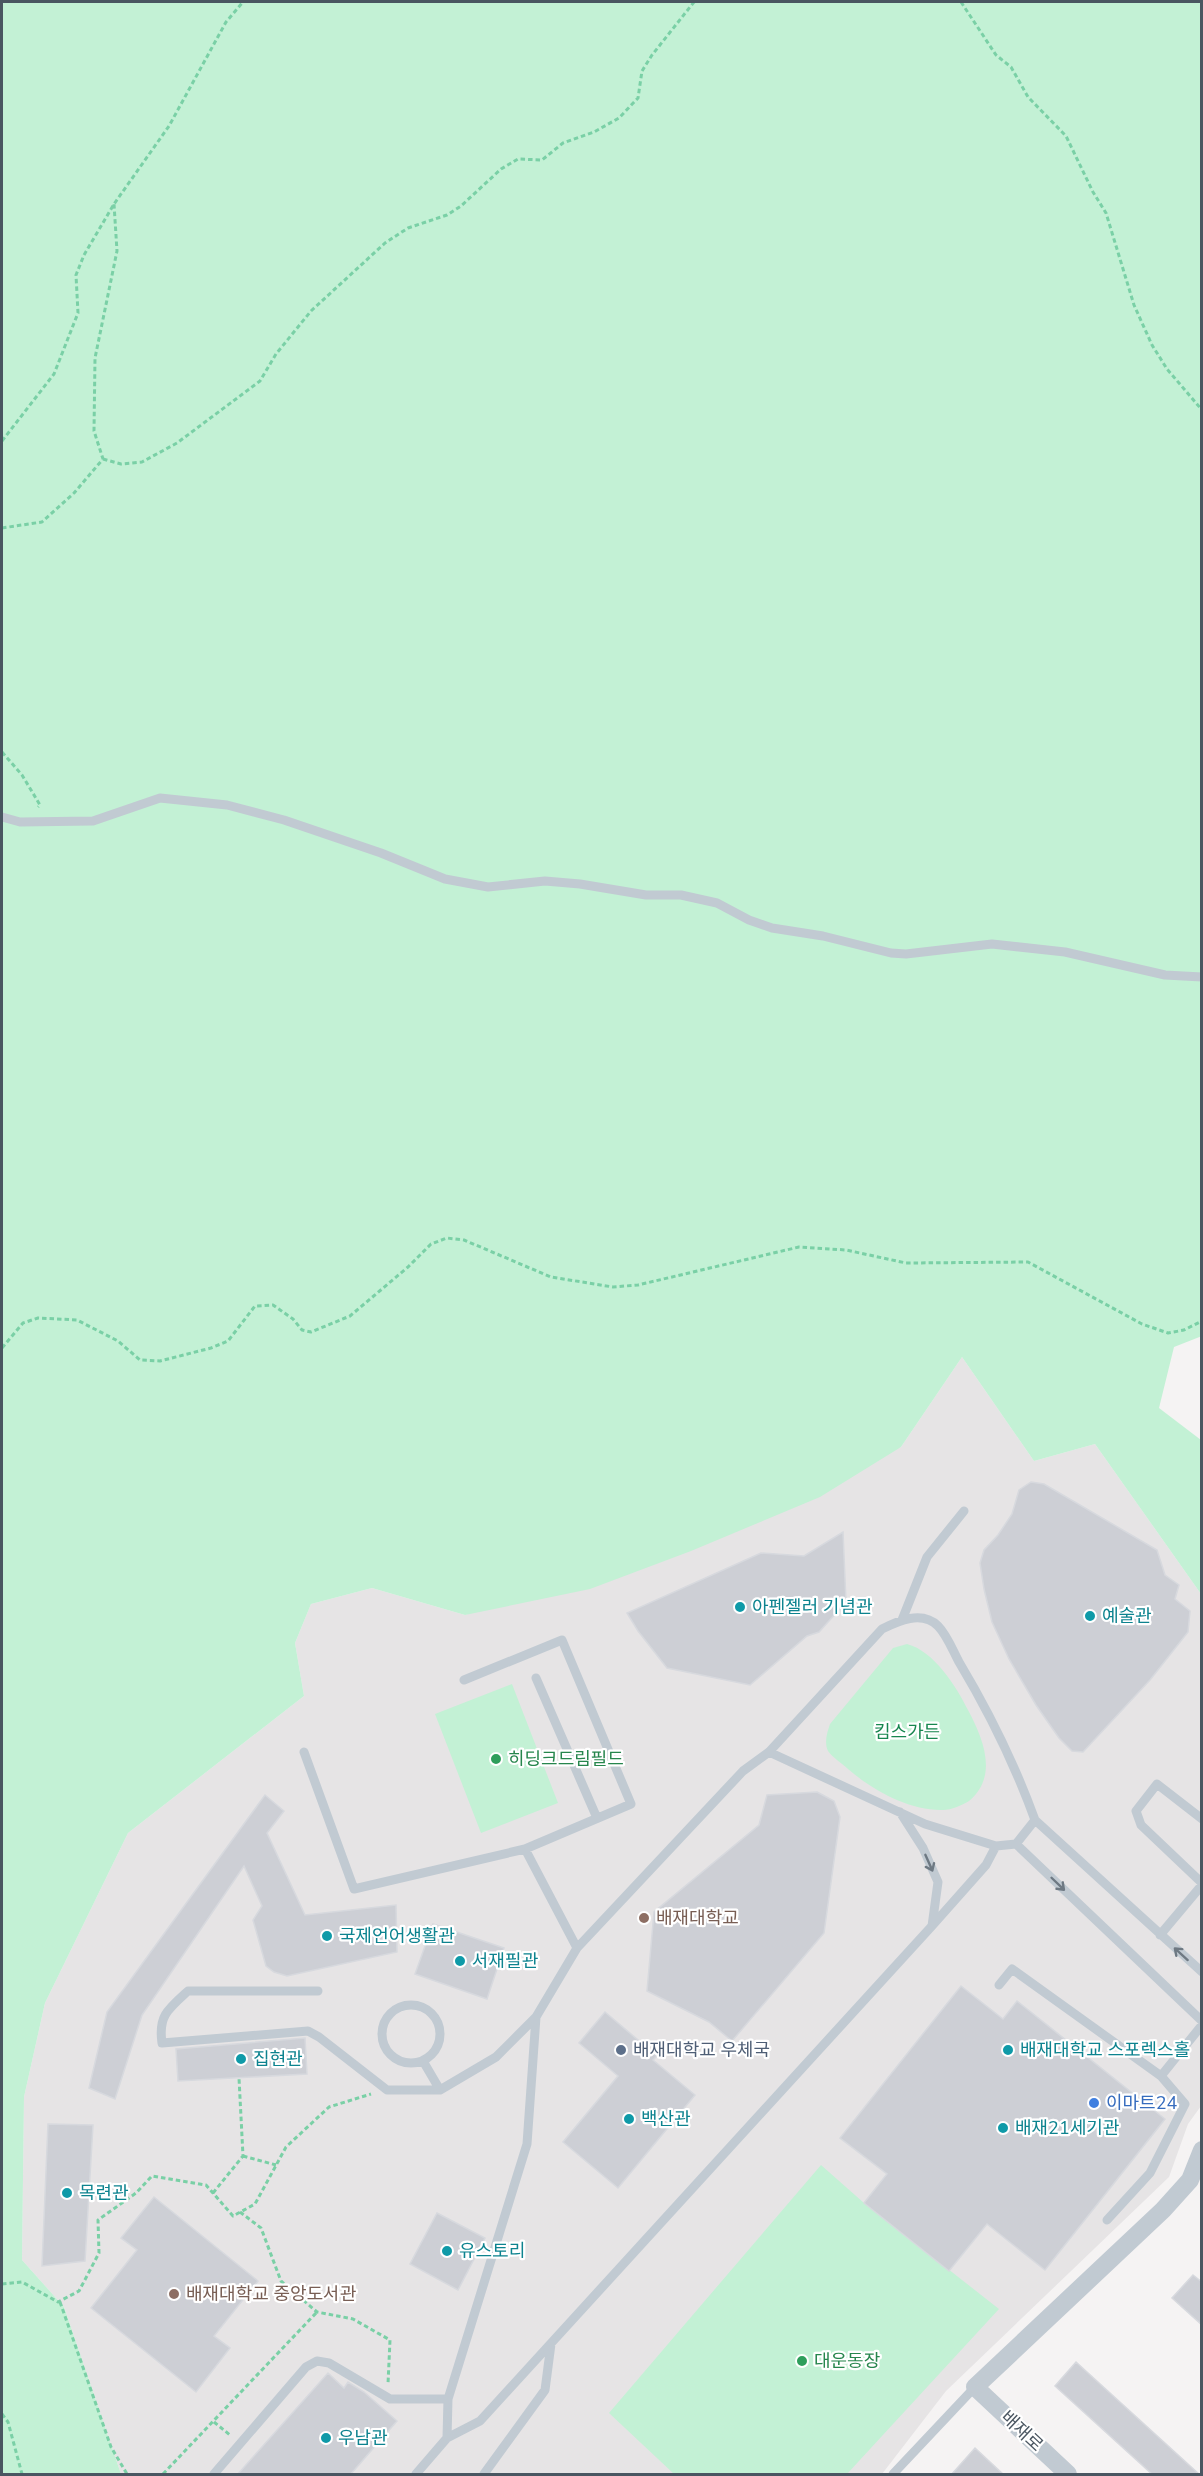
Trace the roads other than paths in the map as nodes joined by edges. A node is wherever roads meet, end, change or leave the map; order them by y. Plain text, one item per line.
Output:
1 (2, 817) edge
2 (1202, 977) edge
3 (964, 1511) dead end
4 (902, 1620) junction
5 (536, 1678) dead end
6 (464, 1680) dead end
7 (304, 1752) dead end
8 (769, 1752) junction
9 (900, 1812) junction
10 (597, 1818) junction
11 (1202, 1819) edge
12 (1035, 1820) junction
13 (1016, 1844) junction
14 (996, 1846) junction
15 (525, 1848) junction
16 (1202, 1884) edge
17 (931, 1927) junction
18 (1160, 1935) junction
19 (577, 1948) junction
20 (1202, 1972) edge
21 (999, 1985) dead end
22 (318, 1991) dead end
23 (536, 2017) junction
24 (1202, 2023) edge
25 (423, 2061) junction
26 (1161, 2076) junction
27 (440, 2090) junction
28 (1202, 2150) edge
29 (1107, 2220) dead end
30 (551, 2344) junction
31 (975, 2387) junction
32 (448, 2399) junction
33 (447, 2438) junction
34 (214, 2475) edge
35 (416, 2475) edge
36 (484, 2475) edge
37 (893, 2475) edge
38 (1068, 2475) edge

1 - 2 lane
3 - 4 lane
4 - 8 lane
4 - 12 lane
5 - 10 lane
6 - 10 lane
7 - 15 lane
8 - 9 lane
8 - 19 lane
9 - 14 lane
9 -> 17 lane
10 - 15 lane
11 - 16 lane
12 - 13 lane
12 - 18 lane
13 - 14 lane
13 -> 24 lane
14 - 17 lane
15 - 19 lane
16 - 18 lane
17 - 30 lane
20 -> 18 lane
19 - 23 lane
21 - 26 lane
22 - 27 lane
23 - 27 lane
23 - 32 lane
24 - 26 lane
25 - 25 lane
25 - 27 lane
26 - 29 lane
28 - 31 street
30 - 33 lane
30 - 36 lane
31 - 37 lane
31 - 38 street, 배재로
32 - 33 lane
32 - 34 lane
33 - 35 lane

